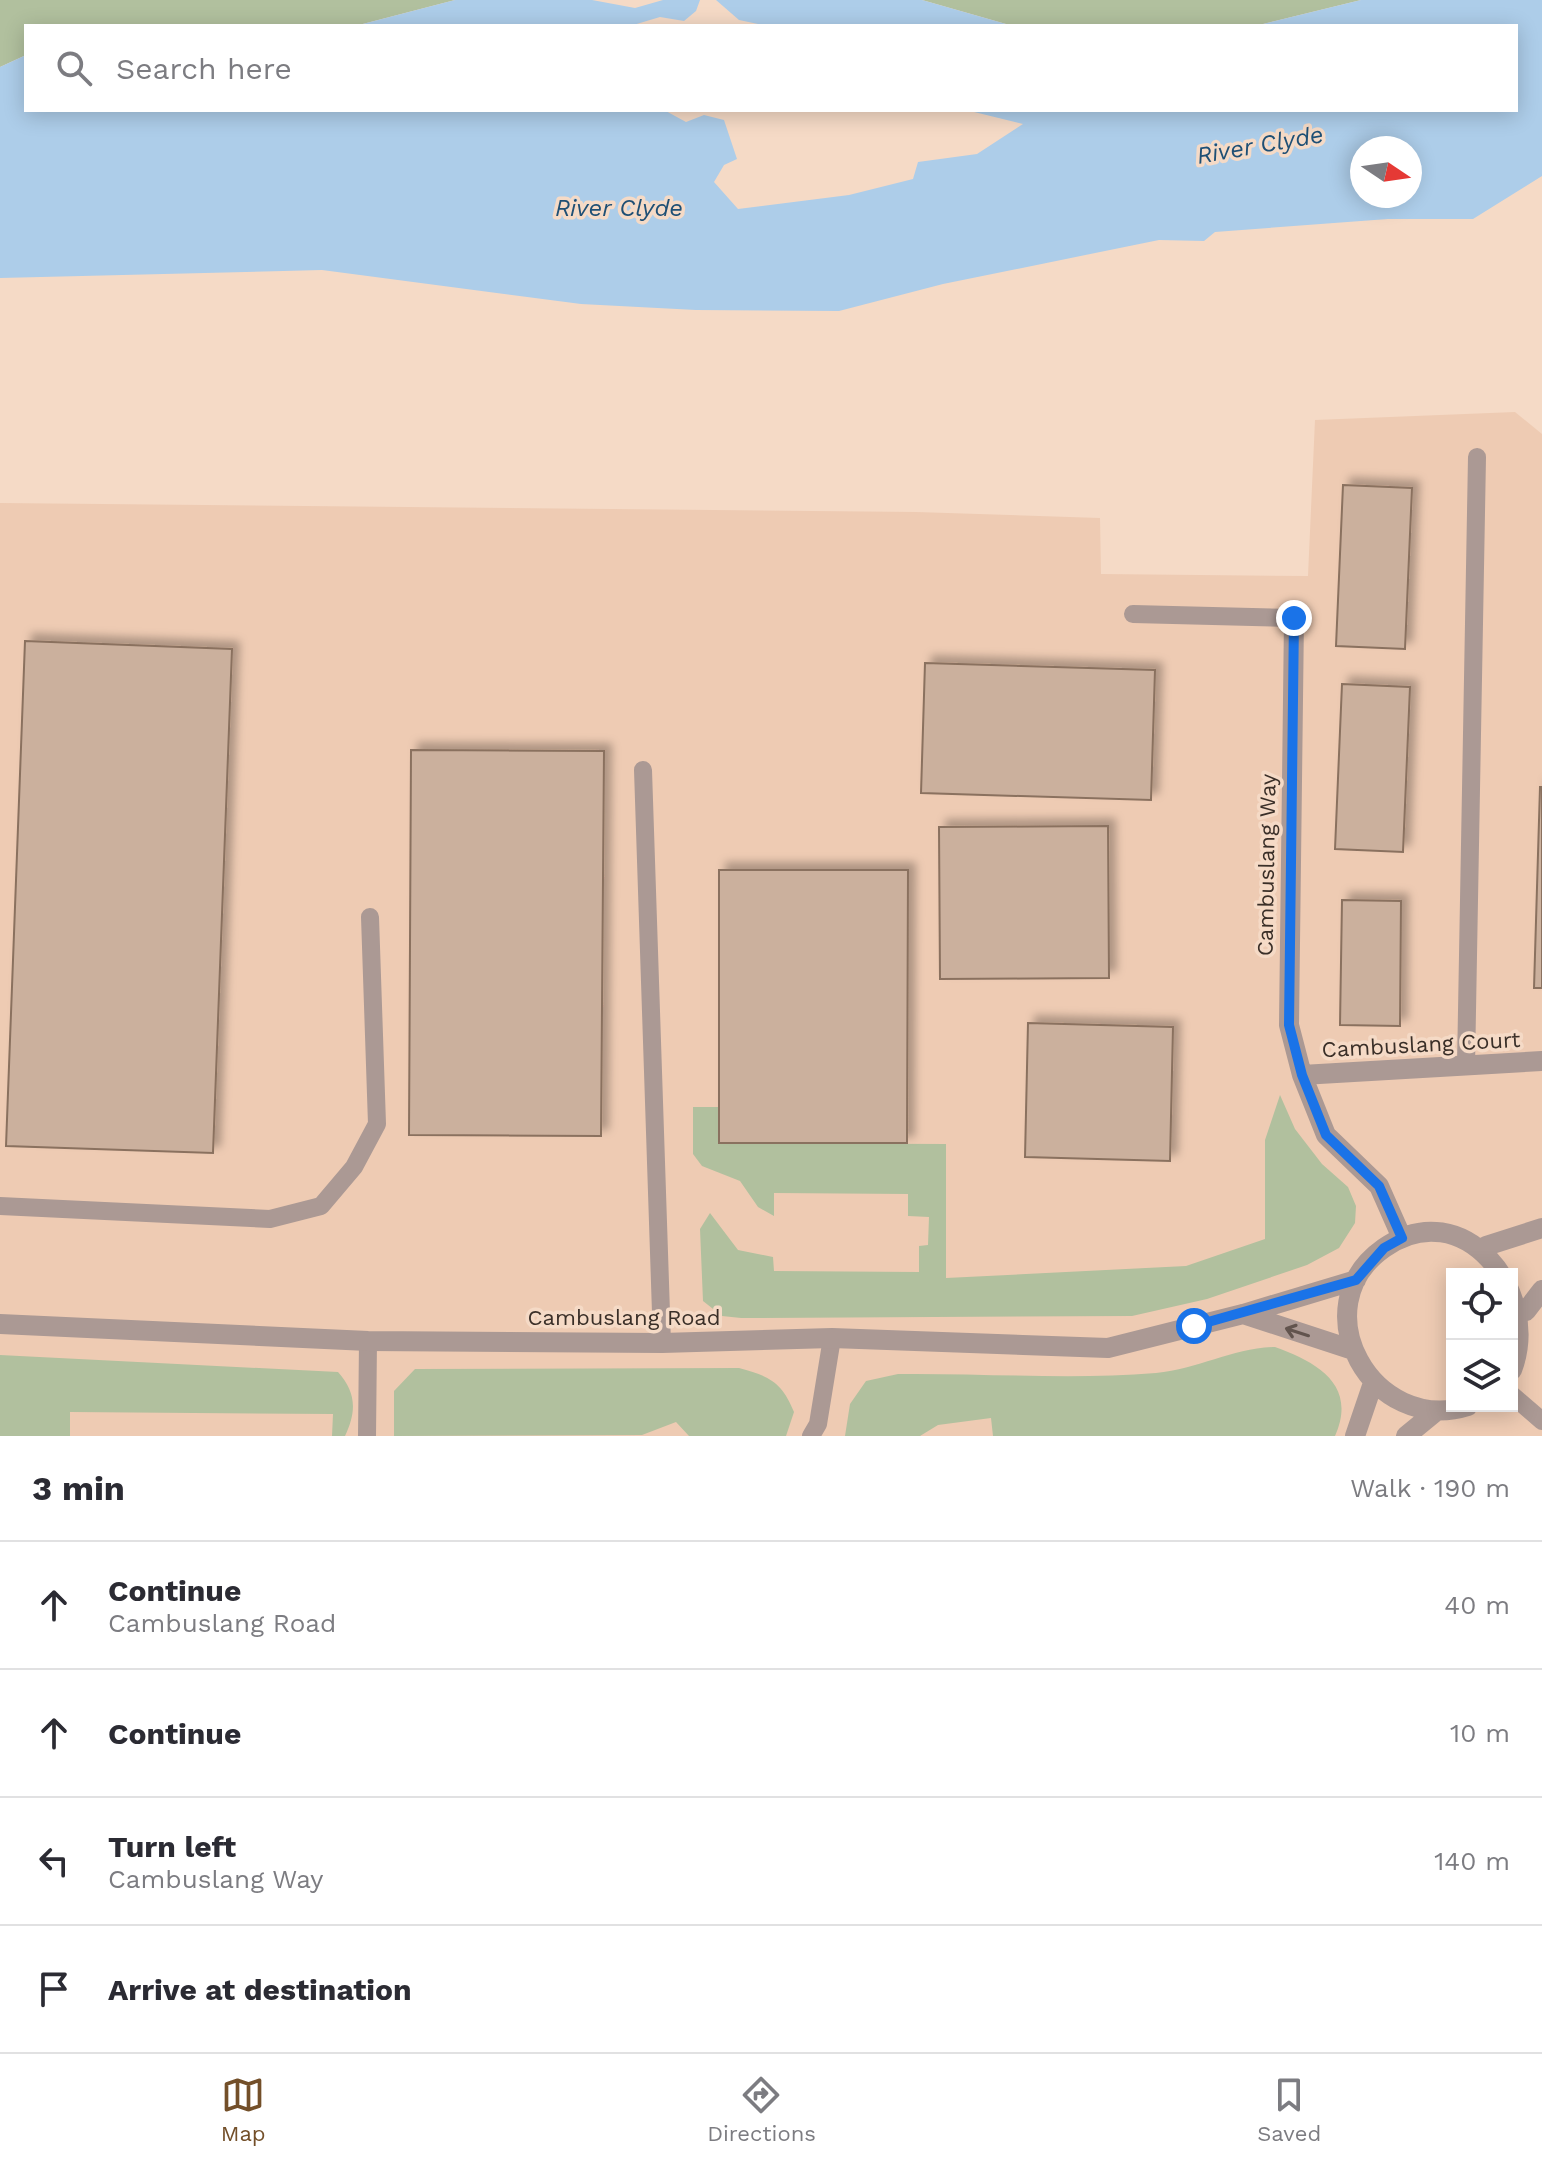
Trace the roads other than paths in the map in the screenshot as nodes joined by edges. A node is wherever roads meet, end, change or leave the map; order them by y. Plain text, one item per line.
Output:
1 (1477, 457) dead end
2 (1133, 614) dead end
3 (1294, 618) joint
4 (643, 770) dead end
5 (370, 917) dead end
6 (1542, 1061) edge
7 (1466, 1066) junction
8 (1302, 1075) junction
9 (0, 1206) edge
10 (1542, 1228) edge
11 (1402, 1238) junction
12 (1486, 1246) junction
13 (1356, 1280) junction
14 (1542, 1290) edge
15 (1526, 1311) junction
16 (1243, 1314) junction
17 (0, 1324) edge
18 (832, 1338) junction
19 (368, 1341) junction
20 (662, 1343) junction
21 (1350, 1349) junction
22 (1518, 1356) edge
23 (1372, 1386) junction
24 (1518, 1400) edge
25 (1446, 1411) edge
26 (1434, 1413) junction
27 (1542, 1421) edge
28 (367, 1436) edge
29 (811, 1436) edge
30 (1355, 1436) edge
31 (1406, 1436) edge

1 - 7 lane
2 - 3 lane, Cambuslang Way
3 - 8 street, Cambuslang Way
4 - 20 lane
5 - 9 lane
6 - 7 street, Cambuslang Court
7 - 8 street, Cambuslang Court
8 - 11 street, Cambuslang Way
10 - 12 street
11 - 12 street
11 - 13 street
12 - 15 street
13 - 16 street, Cambuslang Road
13 - 21 street
14 - 15 street
15 - 22 street
16 - 18 street, Cambuslang Road
21 -> 16 street
17 - 19 street, Cambuslang Road
18 - 20 street, Cambuslang Road
18 - 29 lane
19 - 20 street, Cambuslang Road
19 - 28 lane
21 - 23 street
23 - 26 street
23 - 30 street
24 - 27 lane
25 - 26 street
26 - 31 street

